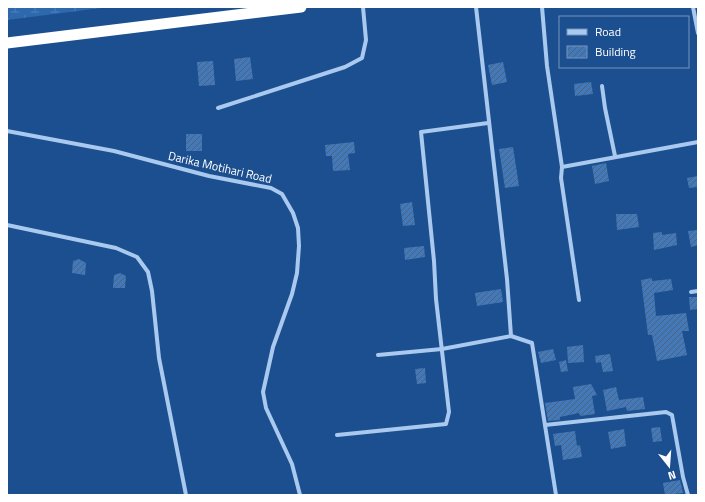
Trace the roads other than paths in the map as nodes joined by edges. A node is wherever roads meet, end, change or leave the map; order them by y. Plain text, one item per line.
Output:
1 (301, 7) edge
2 (363, 7) edge
3 (476, 7) edge
4 (542, 7) edge
5 (693, 7) edge
6 (698, 34) edge
7 (7, 43) edge
8 (602, 86) dead end
9 (218, 108) dead end
10 (488, 123) junction
11 (7, 132) edge
12 (698, 142) edge
13 (616, 156) junction
14 (562, 167) junction
15 (7, 225) edge
16 (698, 291) edge
17 (691, 292) dead end
18 (579, 300) dead end
19 (511, 336) junction
20 (442, 349) junction
21 (378, 355) dead end
22 (545, 425) junction
23 (337, 435) dead end
24 (186, 495) edge
25 (300, 495) edge
26 (556, 495) edge
27 (688, 495) edge

1 - 7 highway
2 - 9 street
3 - 10 street
4 - 14 street
5 - 6 street
8 - 13 street
10 - 19 street
10 - 20 street
11 - 25 street, Darika Motihari Road
12 - 13 street
13 - 14 street
14 - 18 street
15 - 24 street
16 - 17 street
19 - 20 street
19 - 22 street
20 - 21 street
20 - 23 street
22 - 26 street
22 - 27 street

